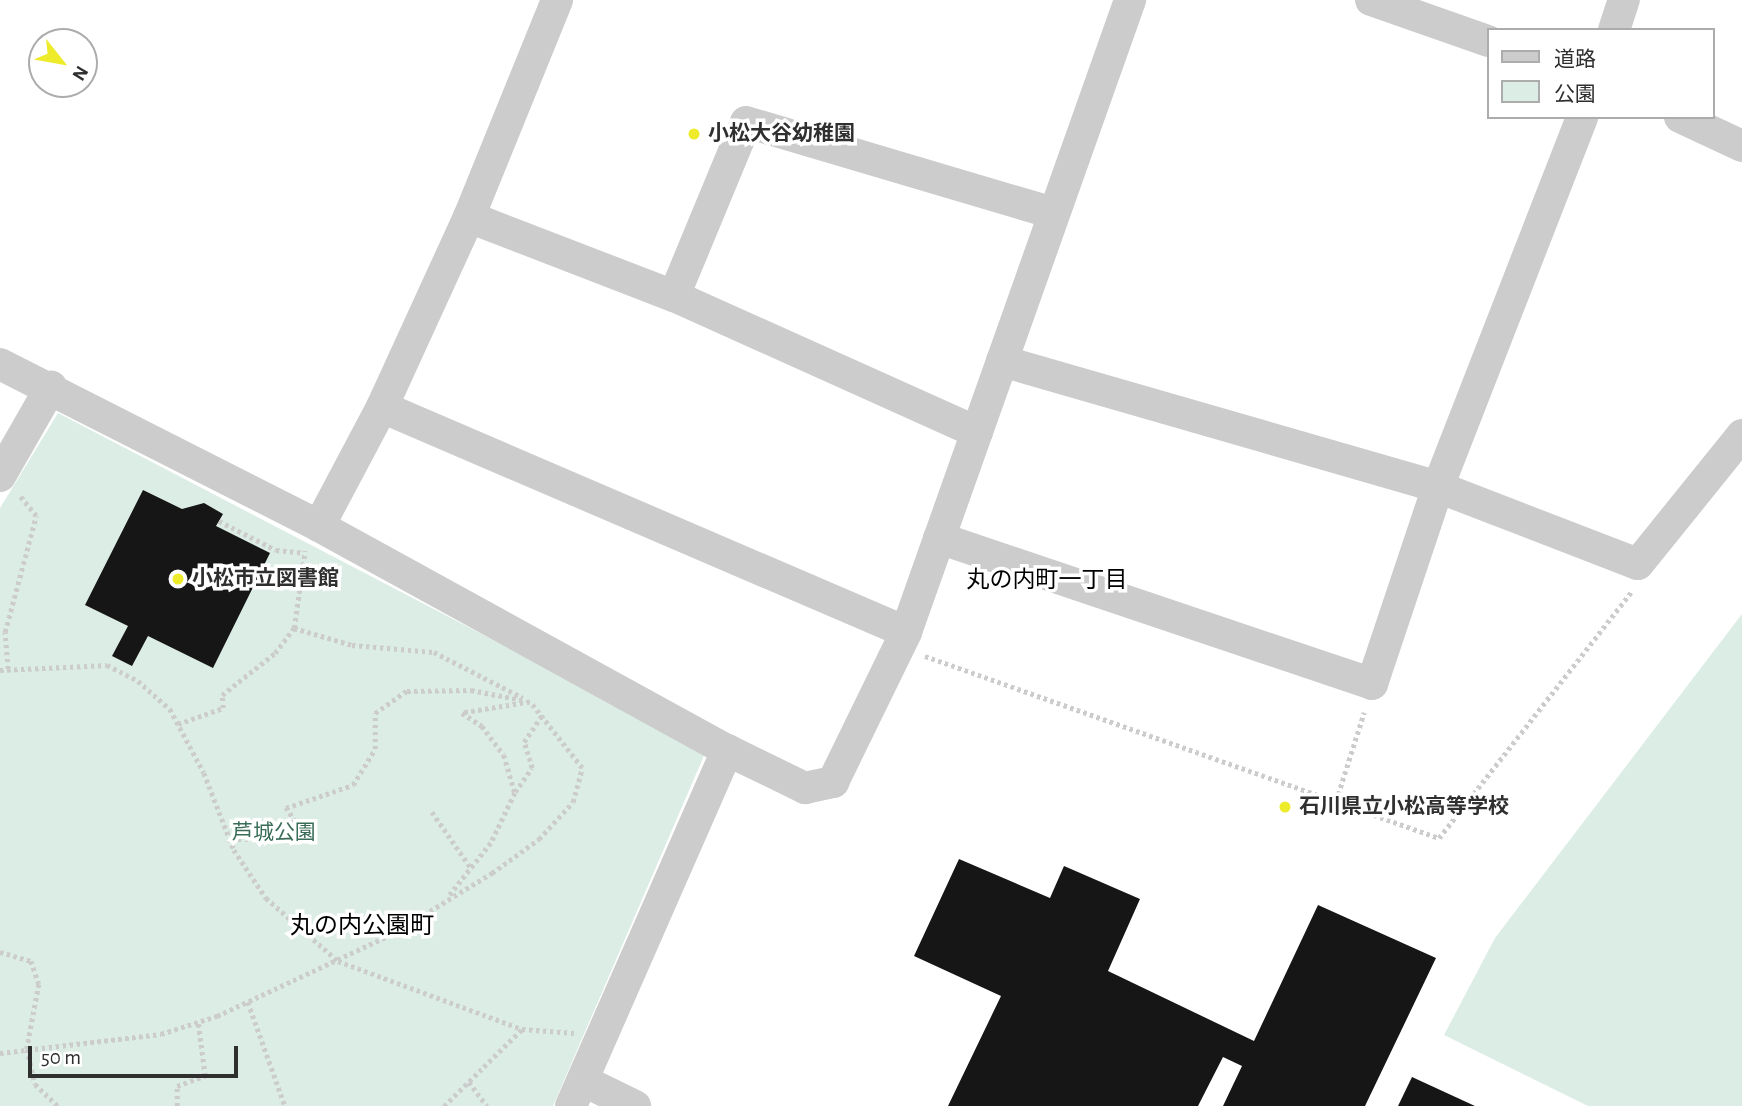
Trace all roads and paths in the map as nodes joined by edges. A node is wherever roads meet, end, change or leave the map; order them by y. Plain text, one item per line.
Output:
1 (557, 0) edge
2 (1130, 0) edge
3 (1371, 0) edge
4 (1624, 0) edge
5 (1615, 28) edge
6 (1486, 40) edge
7 (1581, 119) edge
8 (1684, 119) edge
9 (1742, 146) edge
10 (1054, 213) junction
11 (470, 217) junction
12 (674, 296) junction
13 (1002, 361) junction
14 (0, 364) edge
15 (51, 387) junction
16 (383, 407) junction
17 (977, 432) junction
18 (1742, 435) edge
19 (4, 482) edge
20 (1438, 487) junction
21 (219, 521) dead end
22 (319, 526) junction
23 (939, 538) junction
24 (304, 554) junction
25 (1638, 565) junction
26 (294, 628) junction
27 (902, 640) junction
28 (8, 669) junction
29 (0, 670) edge
30 (1372, 684) junction
31 (530, 702) junction
32 (542, 715) junction
33 (178, 724) junction
34 (727, 750) junction
35 (515, 793) junction
36 (1336, 801) junction
37 (432, 812) dead end
38 (231, 841) junction
39 (471, 868) junction
40 (449, 896) junction
41 (0, 952) edge
42 (338, 961) junction
43 (248, 1002) junction
44 (198, 1022) junction
45 (523, 1029) junction
46 (606, 1035) junction
47 (27, 1049) junction
48 (2, 1053) edge
49 (0, 1061) edge
50 (469, 1082) junction
51 (578, 1093) edge
52 (58, 1106) edge
53 (177, 1106) edge
54 (285, 1106) edge
55 (444, 1106) edge
56 (487, 1106) edge
57 (635, 1106) edge

1 - 11 street
2 - 10 street
3 - 6 street
4 - 5 street
7 - 20 street
8 - 9 street
10 - 12 street
10 - 13 street
11 - 12 street
11 - 16 street
12 - 17 street
13 - 17 street
13 - 20 street
14 - 15 street
15 - 19 street
15 - 22 street
16 - 22 street
16 - 27 street
17 - 23 street
18 - 25 street
19 - 28 path
20 - 25 street
20 - 30 street
21 - 24 path
22 - 24 path
22 - 34 street
23 - 27 street
23 - 30 street
24 - 26 path
25 - 36 path
26 - 31 path
26 - 33 path
27 - 34 street
27 - 36 path
28 - 29 path
28 - 33 path
30 - 36 path
31 - 32 path
31 - 35 path
31 - 38 path
32 - 35 path
32 - 40 path
33 - 38 path
34 - 46 street
35 - 39 path
37 - 39 path
38 - 42 path
39 - 40 path
40 - 42 path
41 - 47 path
42 - 43 path
42 - 45 path
43 - 44 path
43 - 54 path
44 - 47 path
44 - 53 path
45 - 46 path
45 - 50 path
46 - 51 street
47 - 48 path
47 - 52 path
48 - 49 path
50 - 55 path
50 - 56 path
51 - 57 street

